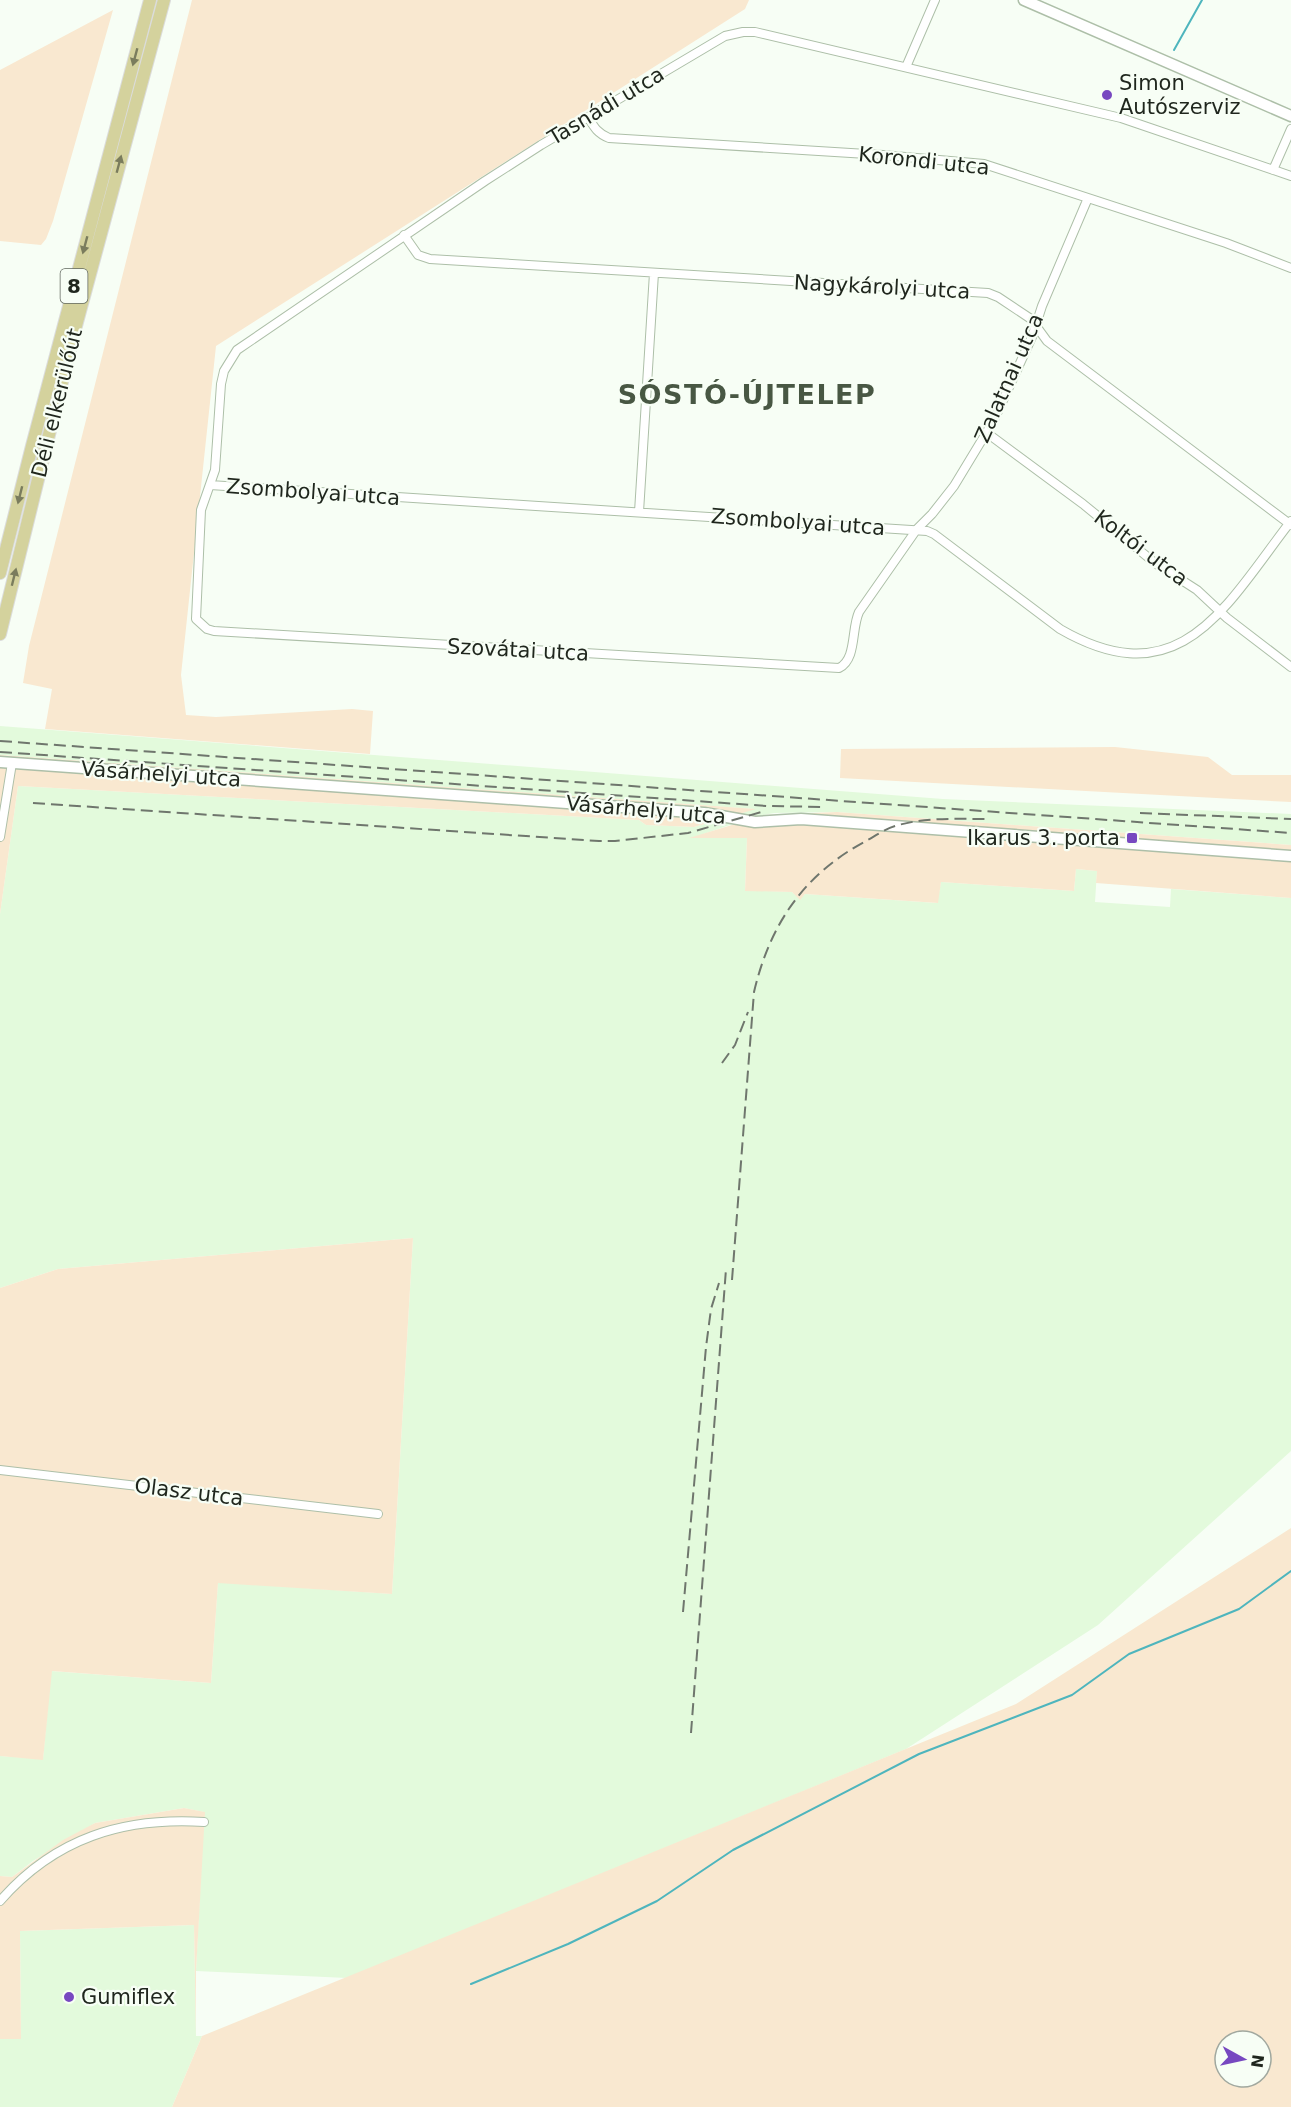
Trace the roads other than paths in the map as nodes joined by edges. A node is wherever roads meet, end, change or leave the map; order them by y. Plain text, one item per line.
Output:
1 (150, 0) edge
2 (164, 0) edge
3 (935, 0) edge
4 (1024, 0) edge
5 (906, 67) junction
6 (1291, 116) edge
7 (588, 117) junction
8 (1291, 129) edge
9 (1273, 170) junction
10 (1291, 176) edge
11 (1088, 198) junction
12 (404, 235) junction
13 (1291, 268) edge
14 (654, 273) junction
15 (1036, 325) junction
16 (987, 433) junction
17 (210, 485) junction
18 (639, 512) junction
19 (1290, 523) edge
20 (917, 529) junction
21 (0, 573) edge
22 (1221, 612) junction
23 (200, 624) joint
24 (0, 634) edge
25 (1291, 667) edge
26 (839, 668) joint
27 (0, 762) edge
28 (12, 763) junction
29 (0, 837) edge
30 (1291, 856) edge
31 (0, 1470) edge
32 (378, 1514) dead end
33 (204, 1822) dead end
34 (0, 1901) edge

1 -> 21 main road, Déli elkerülőút / 8
24 -> 2 main road, Déli elkerülőút / 8
3 - 5 street
4 - 6 street
5 - 7 street, Tasnádi utca
5 - 9 street, Tasnádi utca
7 - 11 street, Korondi utca
7 - 12 street, Tasnádi utca
8 - 9 street
9 - 10 street, Tasnádi utca
11 - 13 street, Korondi utca
11 - 15 street, Zalatnai utca
12 - 14 street, Nagykárolyi utca
12 - 17 street, Tasnádi utca
14 - 15 street, Nagykárolyi utca
14 - 18 street
15 - 16 street, Zalatnai utca
15 - 19 street, Nagykárolyi utca
16 - 20 street, Zalatnai utca
16 - 22 street, Koltói utca
17 - 18 street, Zsombolyai utca
17 - 23 street, Tasnádi utca
18 - 20 street, Zsombolyai utca
19 - 22 street, Zsombolyai utca
20 - 22 street, Zsombolyai utca
20 - 26 street, Zalatnai utca
22 - 25 street, Koltói utca
23 - 26 street, Szovátai utca
27 - 28 street, Vásárhelyi utca
28 - 29 street
28 - 30 street, Vásárhelyi utca
31 - 32 street, Olasz utca
33 - 34 street

